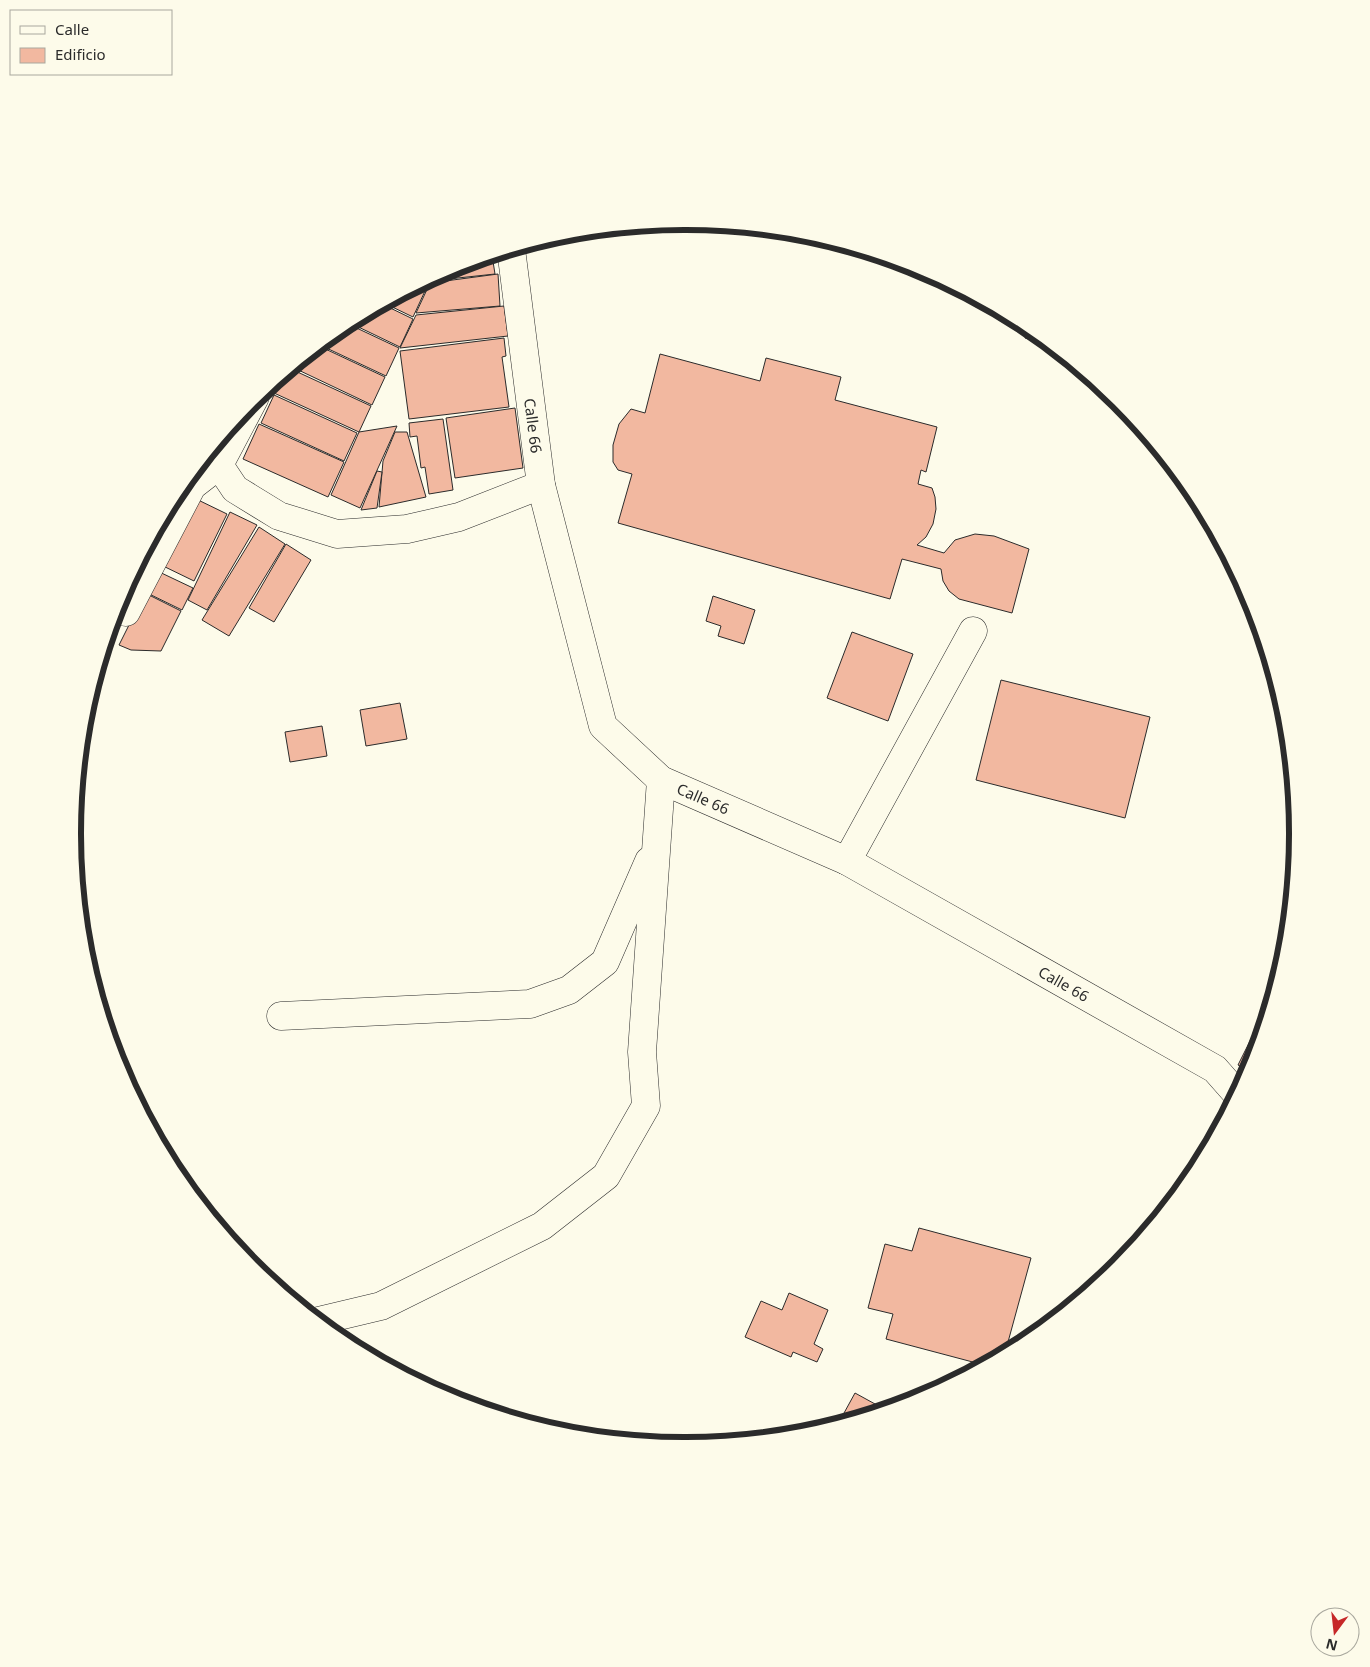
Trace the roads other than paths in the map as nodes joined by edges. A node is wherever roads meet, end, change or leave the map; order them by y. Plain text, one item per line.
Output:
1 (512, 255) edge
2 (225, 443) edge
3 (212, 461) edge
4 (541, 485) junction
5 (126, 612) dead end
6 (973, 631) dead end
7 (661, 780) junction
8 (658, 841) junction
9 (847, 861) junction
10 (281, 1016) dead end
11 (1232, 1088) edge
12 (327, 1319) edge

1 - 4 street, Calle 66
2 - 3 street
3 - 4 street
3 - 5 street
4 - 7 street, Calle 66
6 - 9 street
7 - 8 street
7 - 9 street, Calle 66
8 - 10 street
8 - 12 street
9 - 11 street, Calle 66

